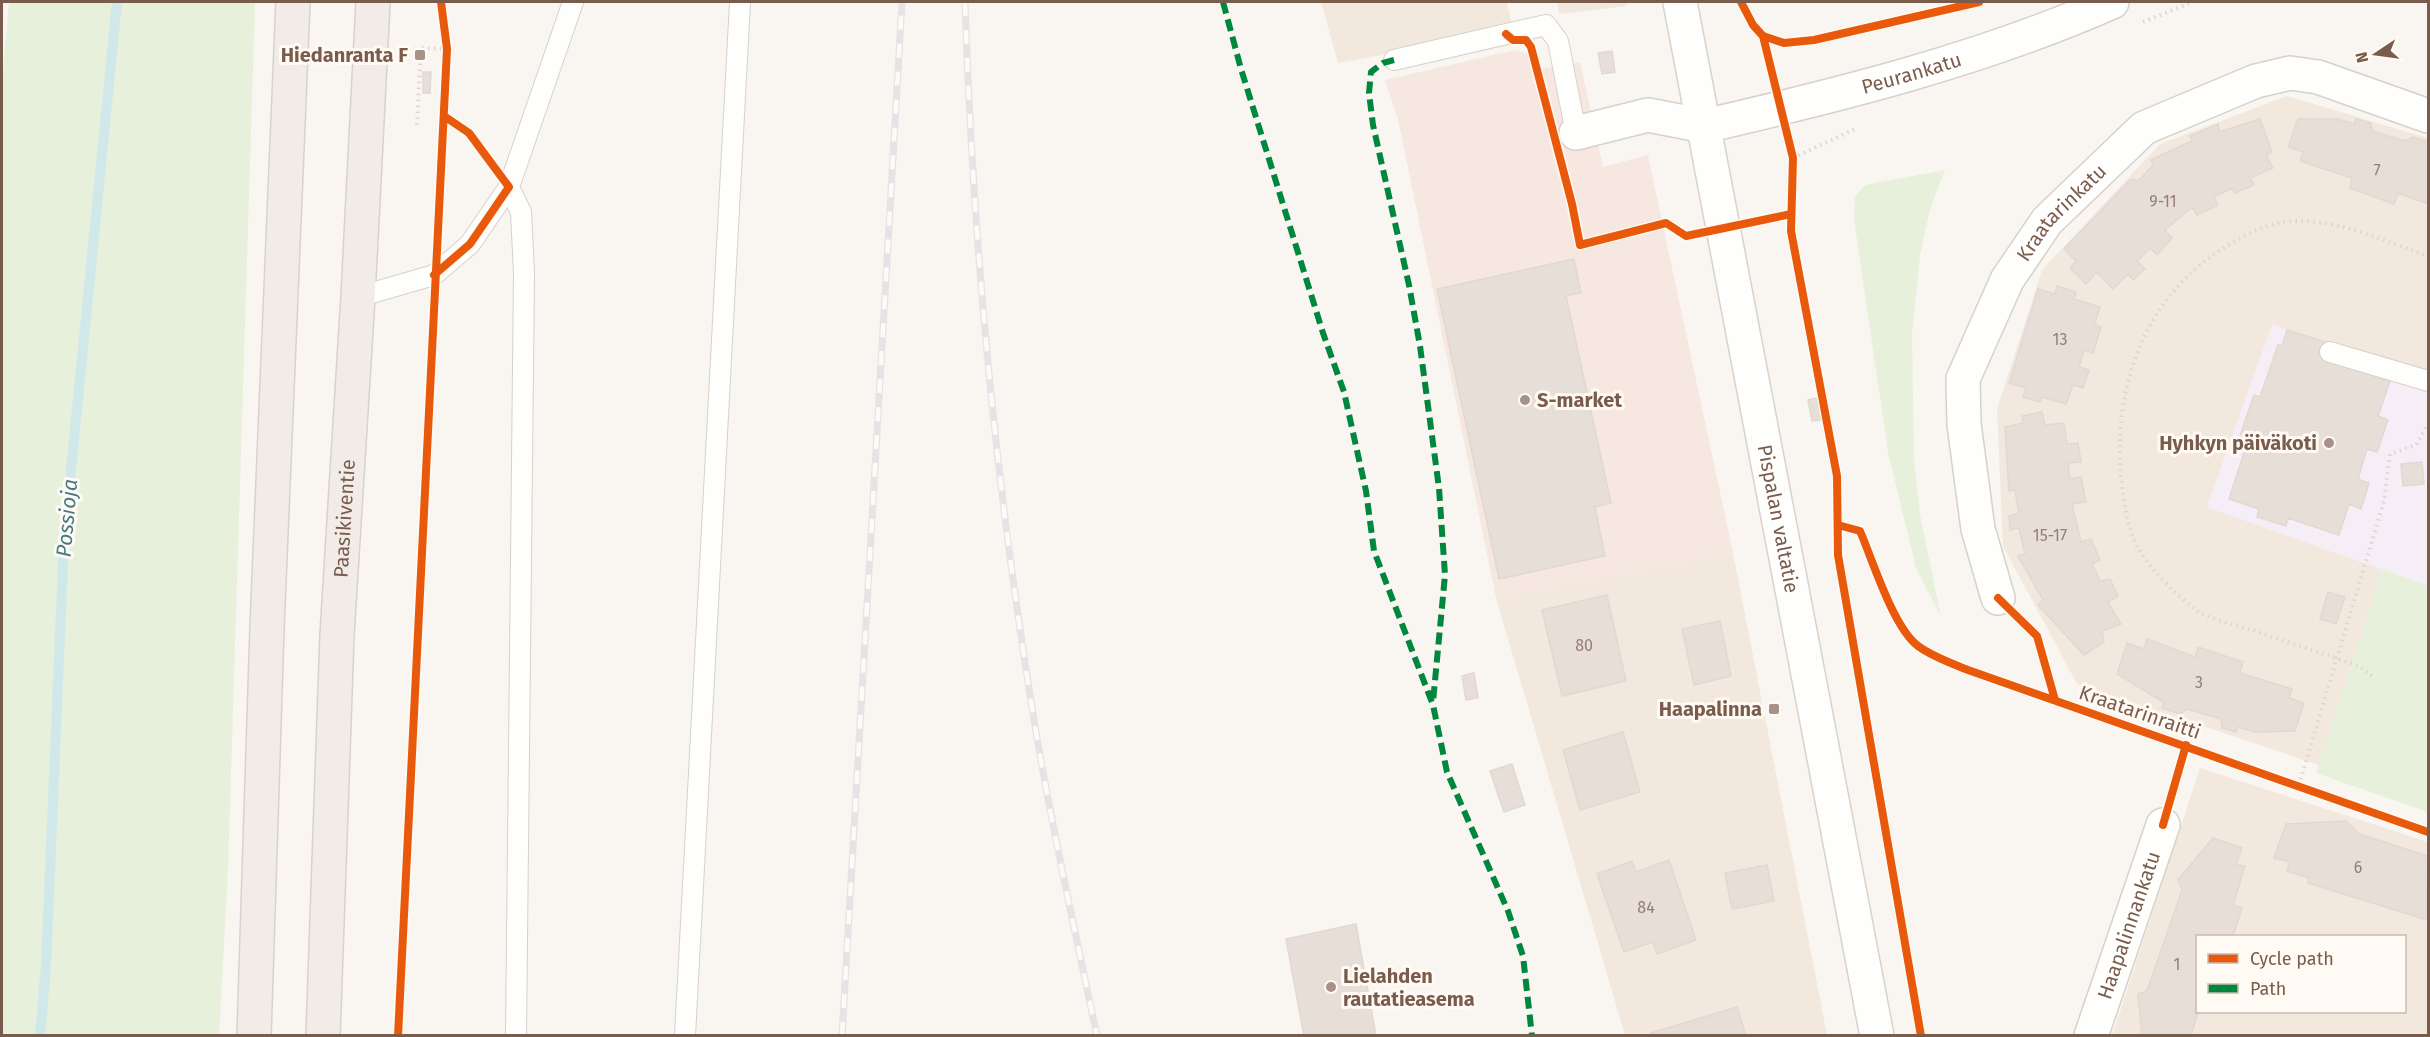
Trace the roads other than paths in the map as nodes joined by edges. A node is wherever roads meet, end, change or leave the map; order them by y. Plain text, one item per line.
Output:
1 (293, 2) edge
2 (373, 2) edge
3 (573, 2) edge
4 (740, 2) edge
5 (1680, 2) edge
6 (2112, 2) edge
7 (1394, 60) dead end
8 (2428, 116) edge
9 (1705, 126) junction
10 (1576, 133) joint
11 (509, 187) junction
12 (358, 297) junction
13 (2331, 352) dead end
14 (2428, 381) edge
15 (1998, 598) dead end
16 (2163, 825) dead end
17 (254, 1035) edge
18 (323, 1035) edge
19 (516, 1035) edge
20 (685, 1035) edge
21 (1877, 1035) edge
22 (2091, 1035) edge

1 - 17 highway
2 - 12 highway, Paasikiventie
3 - 11 lane
4 - 20 lane
5 - 9 street, Pispalan valtatie
6 - 9 street, Peurankatu
7 - 10 lane
8 - 15 street, Kraatarinkatu
9 - 10 street
9 - 21 street, Pispalan valtatie
11 - 12 lane
11 - 19 lane
12 - 18 highway, Paasikiventie
13 - 14 lane
16 - 22 street, Haapalinnankatu

